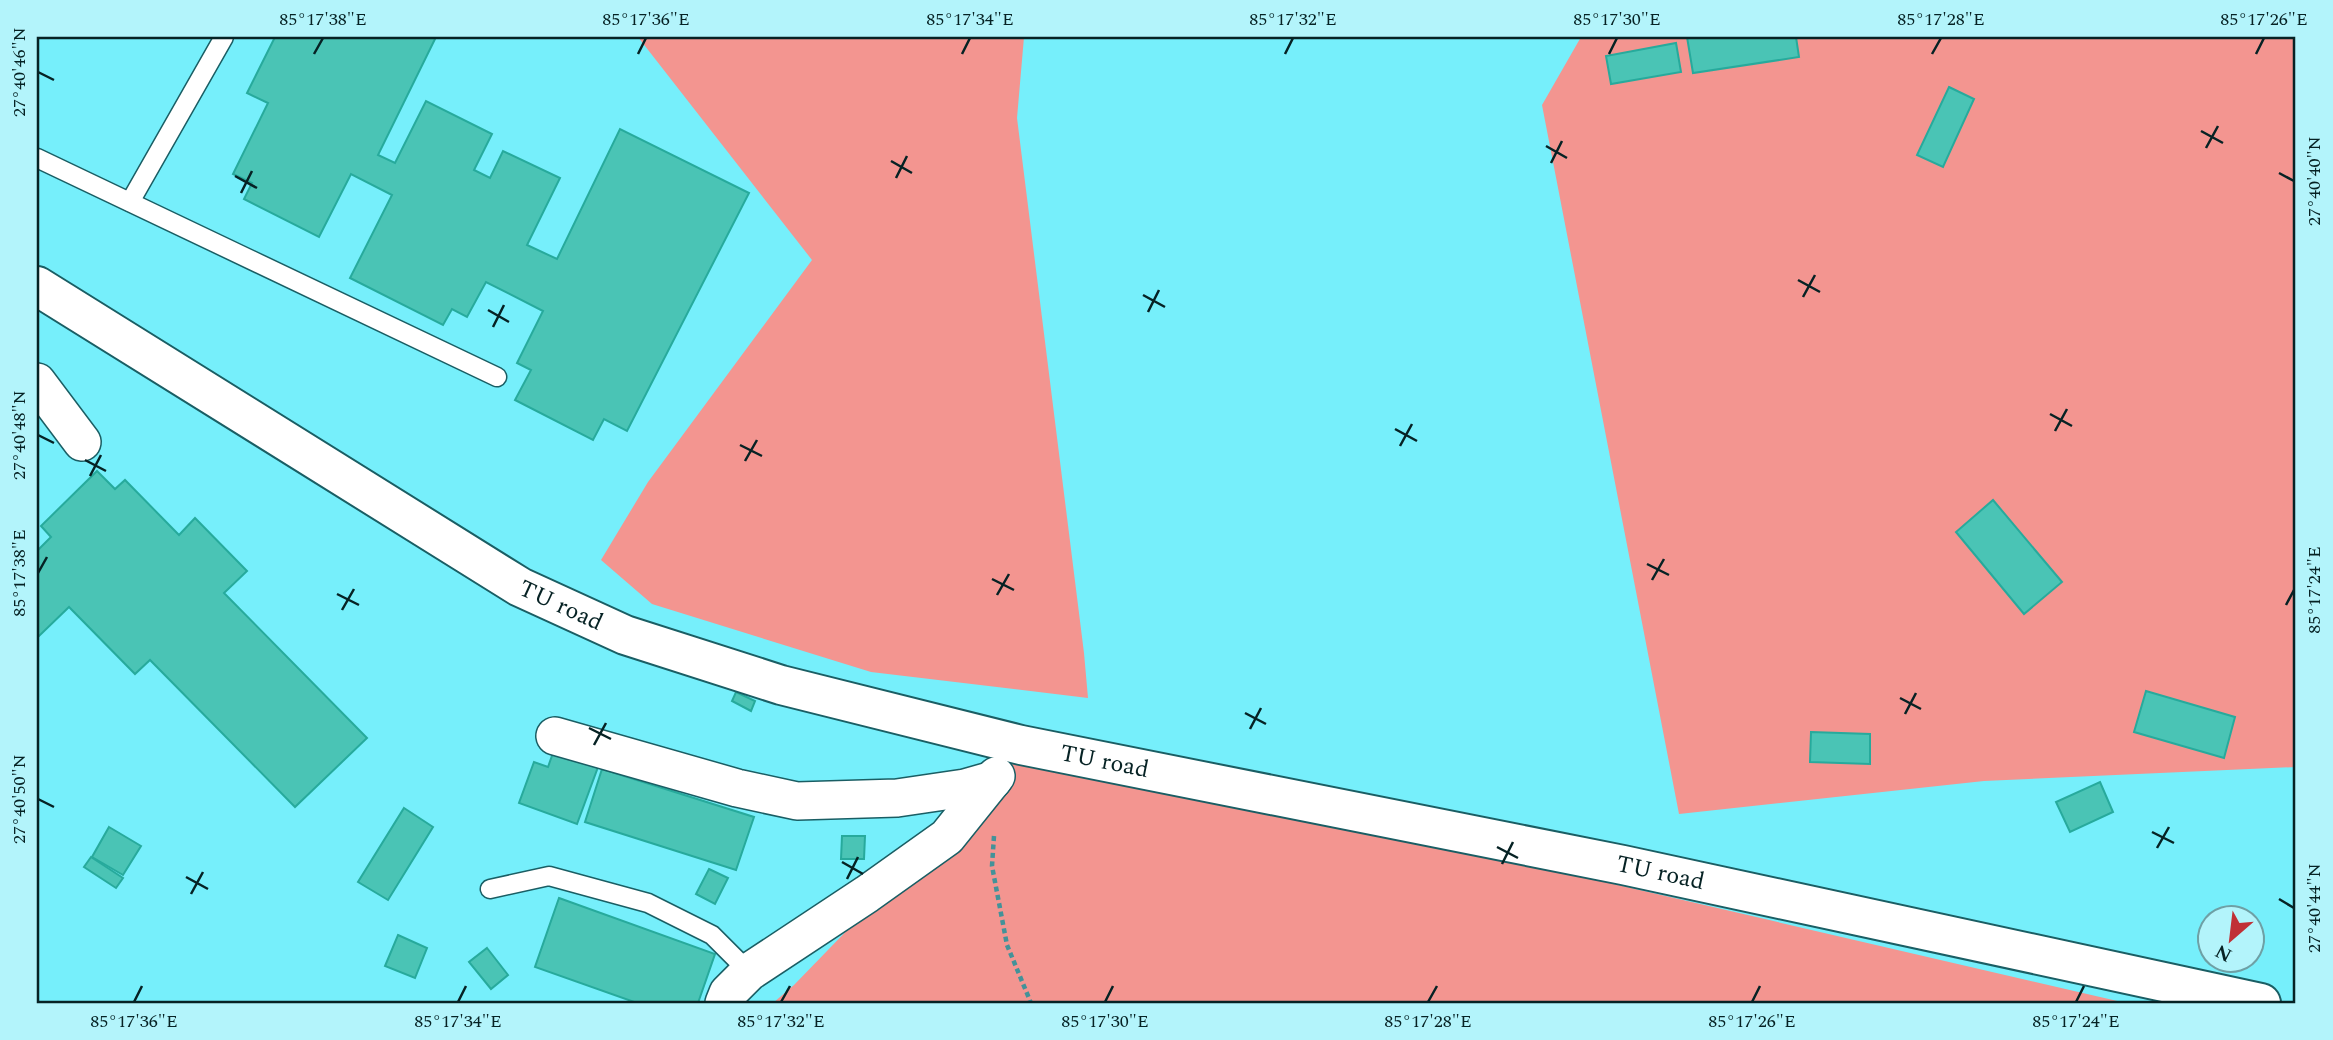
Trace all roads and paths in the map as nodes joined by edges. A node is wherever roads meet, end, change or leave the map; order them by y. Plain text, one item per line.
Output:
1 (224, 37) edge
2 (37, 158) edge
3 (130, 202) junction
4 (37, 286) edge
5 (497, 377) dead end
6 (37, 382) edge
7 (82, 442) dead end
8 (555, 736) dead end
9 (1021, 745) junction
10 (993, 780) junction
11 (491, 889) dead end
12 (749, 972) junction
13 (724, 1003) edge
14 (1031, 1003) edge
15 (2260, 1003) edge

1 - 3 lane
2 - 3 lane
3 - 5 lane
4 - 9 street, TU road
6 - 7 street
8 - 10 street
9 - 10 street
9 - 15 street, TU road
10 - 12 street
10 - 14 path
11 - 12 lane
12 - 13 street

